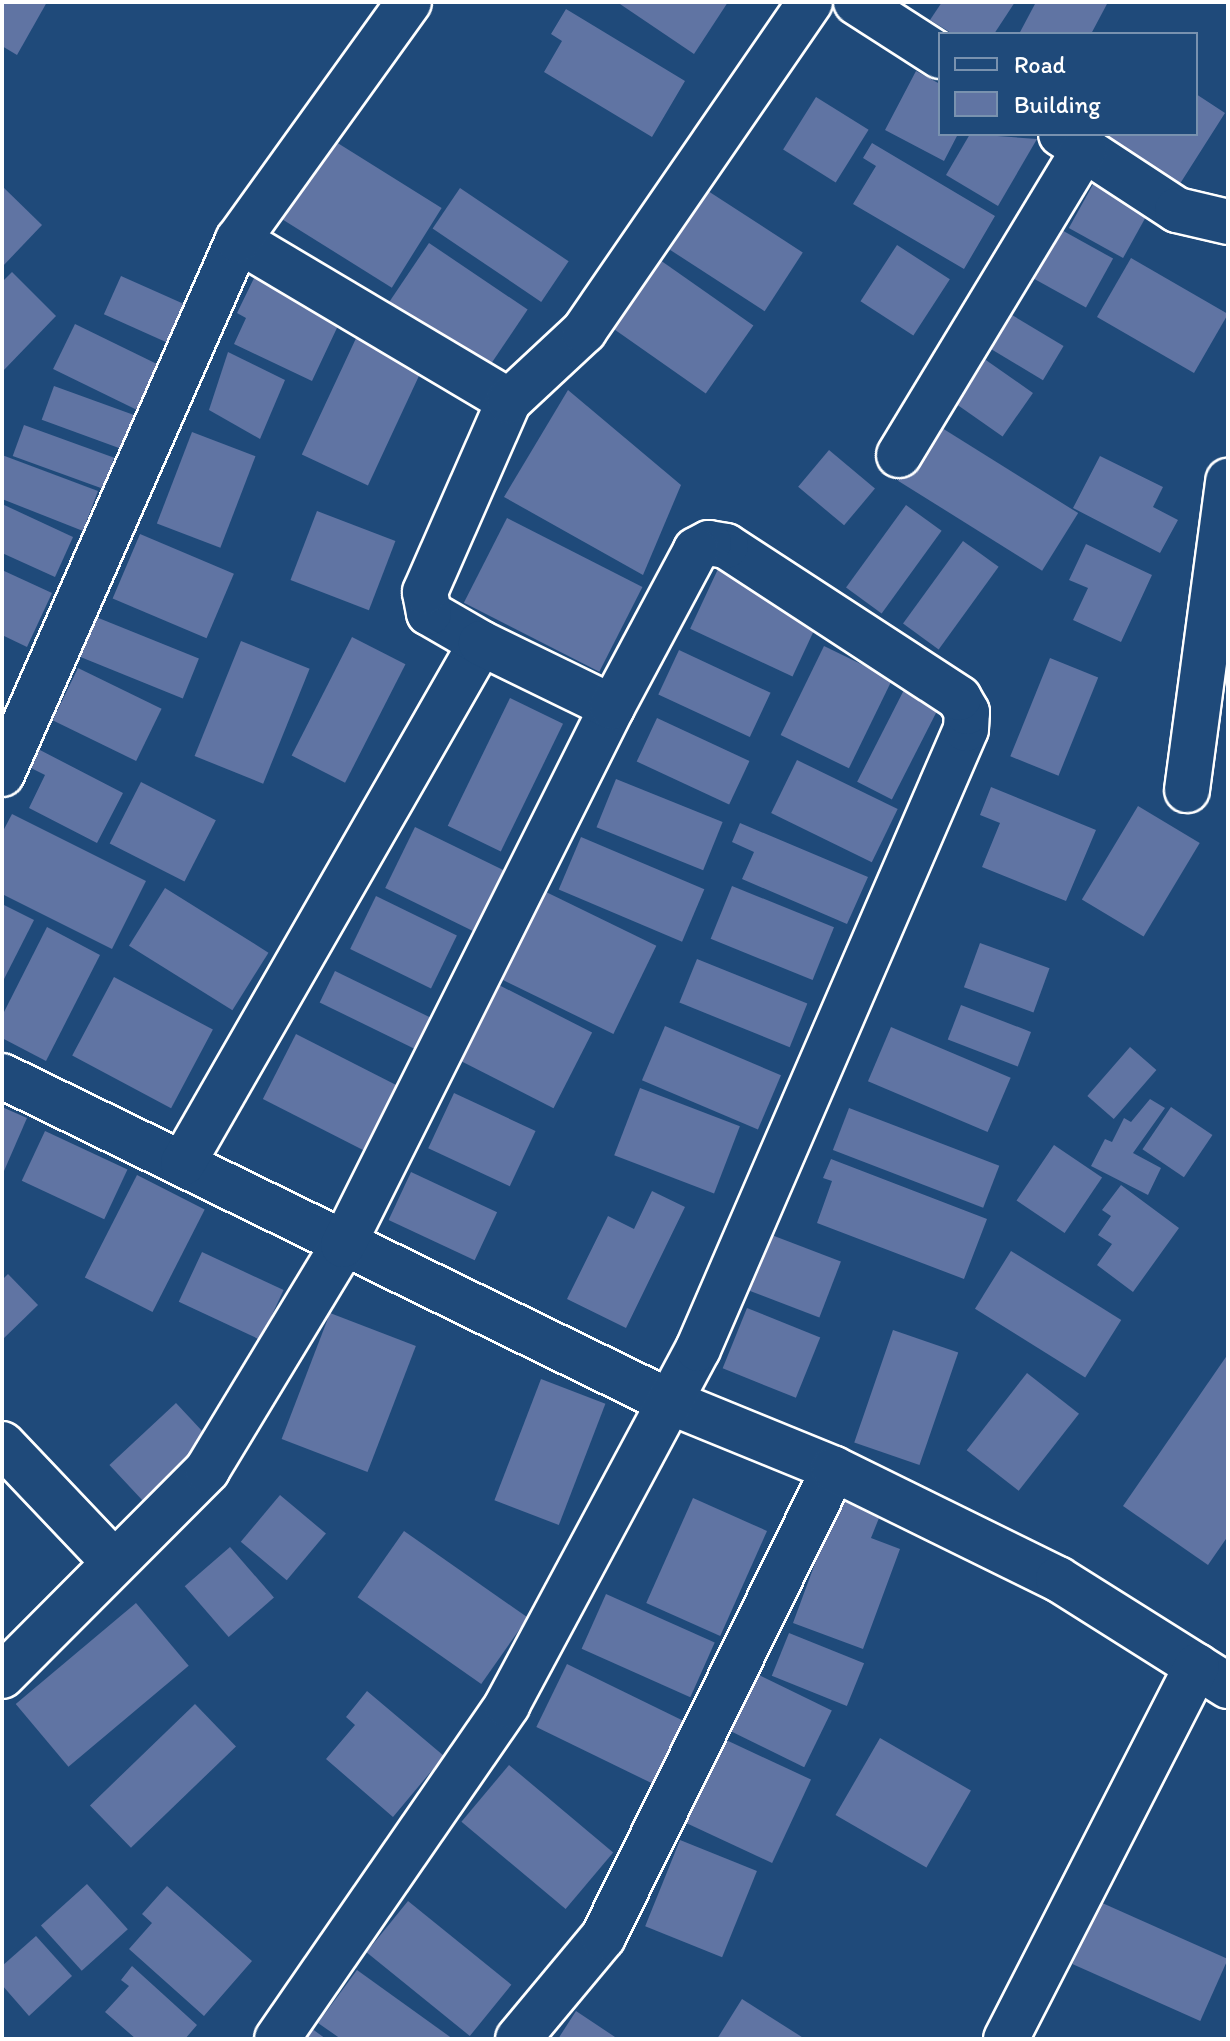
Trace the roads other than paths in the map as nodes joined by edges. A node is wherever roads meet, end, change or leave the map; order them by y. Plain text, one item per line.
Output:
1 (409, 2) edge
2 (810, 2) edge
3 (856, 2) edge
4 (938, 55) edge
5 (1072, 141) edge
6 (1228, 222) edge
7 (238, 240) junction
8 (509, 401) junction
9 (899, 455) dead end
10 (1228, 481) edge
11 (481, 643) junction
12 (612, 707) junction
13 (2, 774) edge
14 (1187, 790) dead end
15 (2, 1076) edge
16 (183, 1163) junction
17 (343, 1245) junction
18 (670, 1402) junction
19 (2, 1444) edge
20 (834, 1469) junction
21 (114, 1562) junction
22 (2, 1676) edge
23 (1212, 1676) edge
24 (277, 2039) edge
25 (518, 2039) edge
26 (1006, 2039) edge

1 - 7 street
2 - 8 street
3 - 4 street
5 - 6 street
5 - 9 street
7 - 8 street
7 - 13 street
8 - 11 street
10 - 14 street
11 - 12 street
11 - 16 street
12 - 17 street
12 - 18 street
15 - 16 street
16 - 17 street
17 - 18 street
17 - 21 street
18 - 20 street
18 - 24 street
19 - 21 street
20 - 23 street
20 - 25 street
21 - 22 street
23 - 26 street

